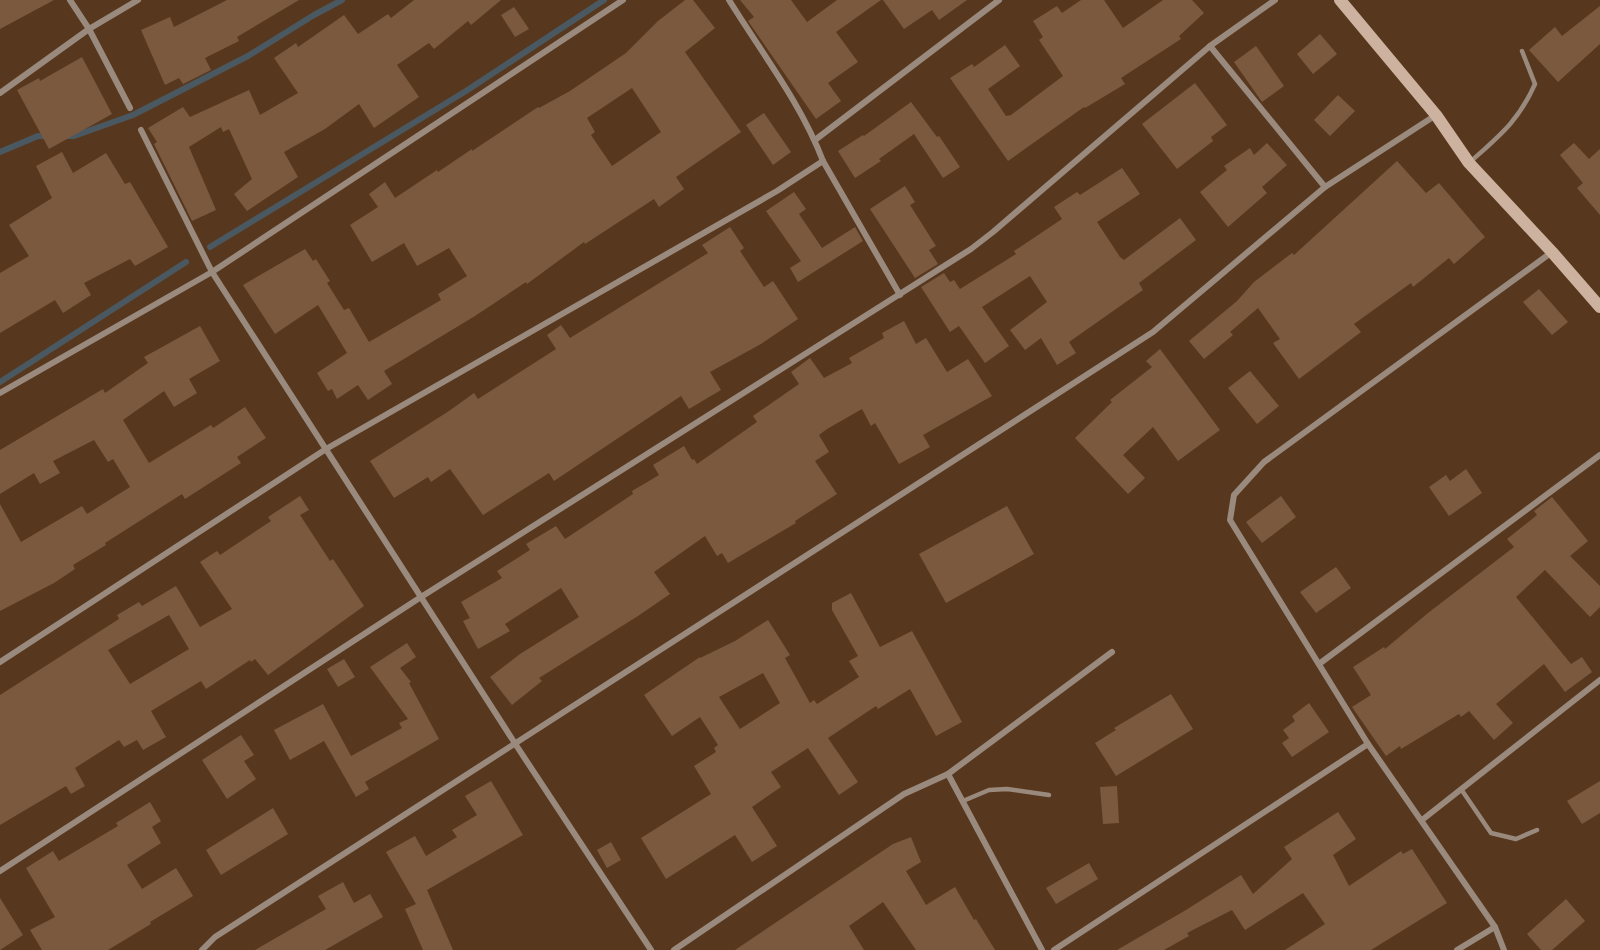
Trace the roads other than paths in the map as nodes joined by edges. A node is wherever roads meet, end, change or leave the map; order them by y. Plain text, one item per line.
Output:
1 (70, 0) edge
2 (138, 0) edge
3 (623, 0) edge
4 (729, 0) edge
5 (999, 0) edge
6 (1275, 0) edge
7 (1340, 0) edge
8 (89, 29) junction
9 (1210, 46) junction
10 (1522, 51) dead end
11 (0, 93) edge
12 (130, 108) dead end
13 (1436, 115) junction
14 (141, 130) dead end
15 (815, 140) junction
16 (822, 161) junction
17 (1469, 163) junction
18 (1325, 187) junction
19 (1552, 252) junction
20 (212, 272) junction
21 (900, 295) junction
22 (1600, 307) edge
23 (0, 393) edge
24 (326, 449) junction
25 (1600, 455) edge
26 (420, 597) junction
27 (1112, 652) dead end
28 (0, 662) edge
29 (1319, 664) junction
30 (1600, 680) edge
31 (1368, 744) junction
32 (516, 745) junction
33 (948, 774) junction
34 (1461, 789) junction
35 (1049, 795) dead end
36 (963, 801) junction
37 (1422, 820) junction
38 (1537, 830) dead end
39 (0, 872) edge
40 (1495, 927) junction
41 (202, 950) edge
42 (651, 950) edge
43 (674, 950) edge
44 (1042, 950) edge
45 (1054, 950) edge
46 (1457, 950) edge
47 (1504, 950) edge

1 - 8 street
2 - 8 street
3 - 20 street
4 - 15 street
5 - 15 street
6 - 9 street
7 - 13 street
8 - 11 street
8 - 12 street
9 - 18 street
9 - 21 street
10 - 17 lane
13 - 17 street
13 - 18 street
14 - 20 street
15 - 16 street
16 - 21 street
16 - 24 street
17 - 19 street
18 - 32 street
19 - 22 street
19 - 29 street
20 - 23 street
20 - 24 street
21 - 26 street
24 - 26 street
24 - 28 street
25 - 29 street
26 - 32 street
26 - 39 street
27 - 33 street
29 - 31 street
30 - 34 street
31 - 37 street
31 - 45 street
32 - 41 street
32 - 42 street
33 - 36 street
33 - 43 street
34 - 37 street
34 - 38 lane
35 - 36 lane
36 - 44 street
37 - 40 street
40 - 46 street
40 - 47 street

